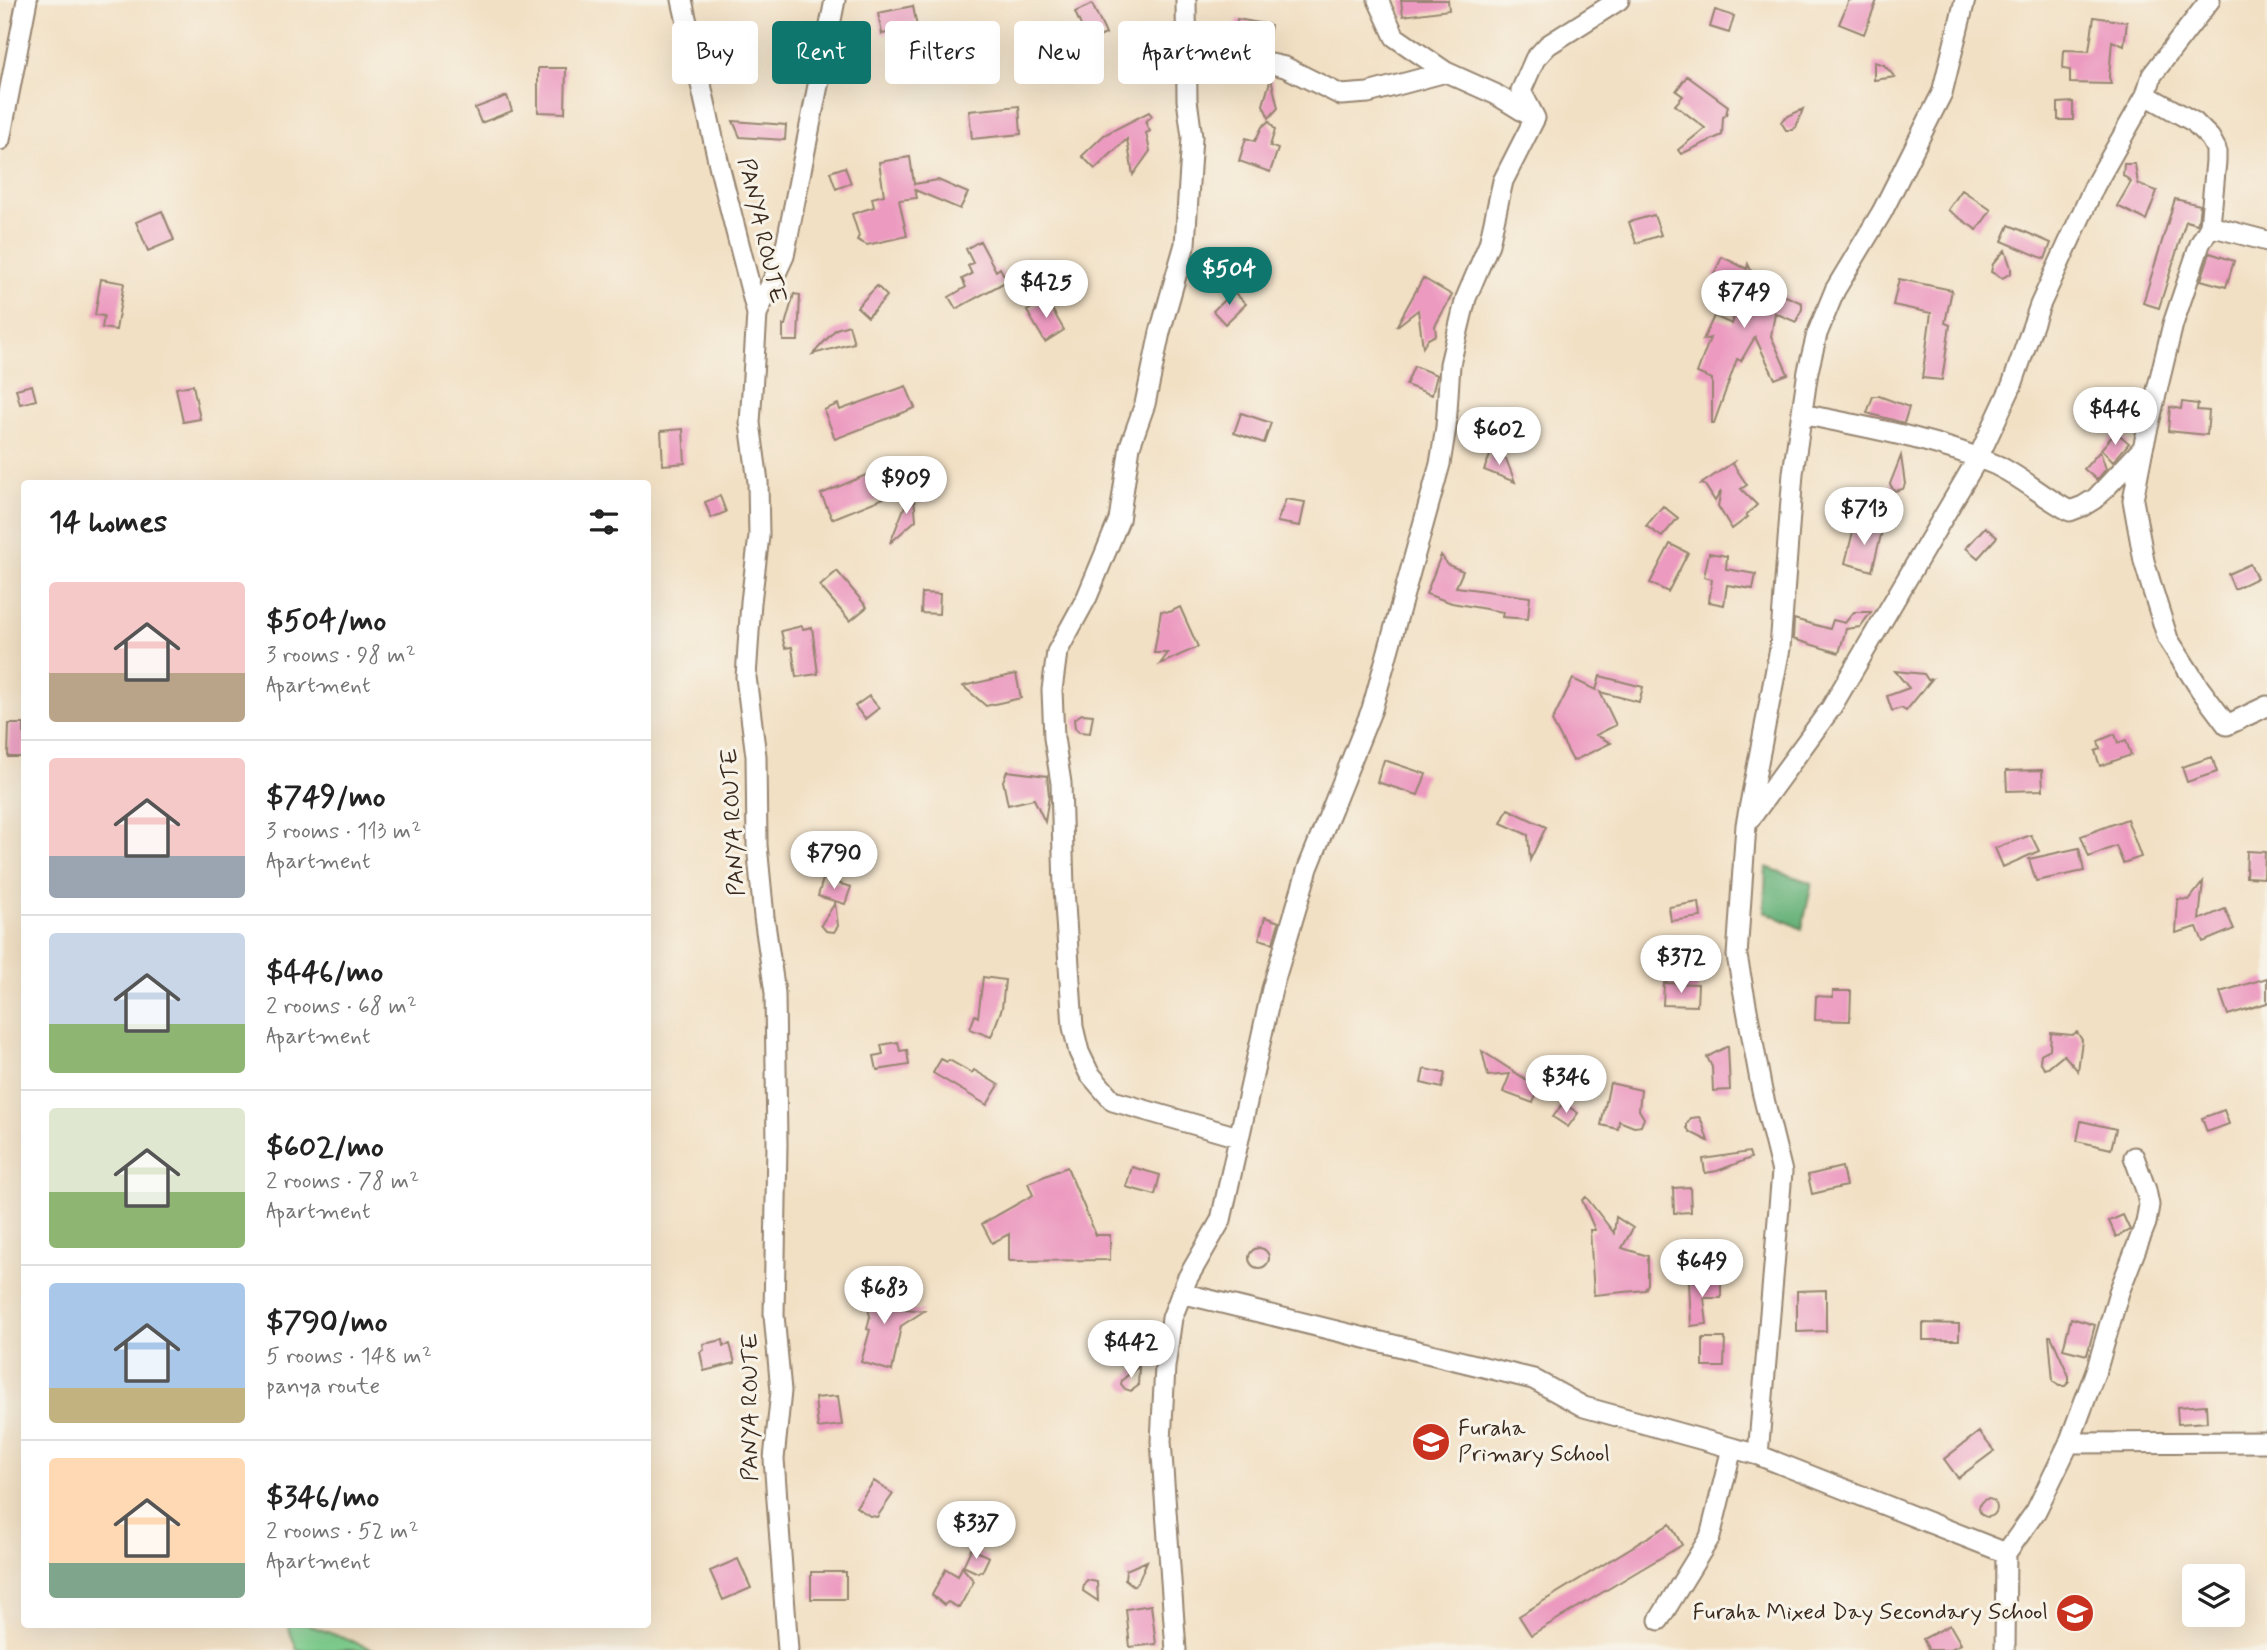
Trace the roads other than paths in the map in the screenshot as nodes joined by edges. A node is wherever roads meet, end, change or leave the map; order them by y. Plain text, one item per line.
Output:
1 (27, 0) edge
2 (682, 0) edge
3 (835, 0) edge
4 (1186, 0) edge
5 (1378, 0) edge
6 (1619, 0) edge
7 (1965, 0) edge
8 (2210, 0) edge
9 (1186, 21) edge
10 (1275, 65) edge
11 (1446, 72) junction
12 (1186, 84) edge
13 (2146, 95) junction
14 (1535, 118) junction
15 (0, 140) edge
16 (2210, 226) junction
17 (2267, 241) edge
18 (757, 314) junction
19 (1802, 414) junction
20 (2143, 448) junction
21 (1978, 458) junction
22 (2267, 706) edge
23 (1746, 825) junction
24 (1238, 1136) junction
25 (2134, 1157) dead end
26 (1181, 1293) junction
27 (2267, 1442) edge
28 (2069, 1443) junction
29 (1732, 1448) junction
30 (1758, 1455) junction
31 (2006, 1553) junction
32 (1659, 1620) dead end
33 (788, 1650) edge
34 (1175, 1650) edge
35 (2005, 1650) edge

1 - 15 street
2 - 18 street, PANYA ROUTE
3 - 18 street
4 - 9 street
5 - 11 street
6 - 14 street
7 - 19 street
8 - 13 street
10 - 11 street
11 - 14 street
12 - 24 street
13 - 16 street
13 - 21 street
14 - 24 street
16 - 17 street
16 - 20 street
18 - 33 street, PANYA ROUTE
19 - 21 street
19 - 23 street
20 - 21 street
20 - 22 street
21 - 23 street
23 - 30 street
24 - 26 street
25 - 28 street
26 - 29 street
26 - 34 street
27 - 28 street
28 - 31 street
29 - 30 street
29 - 32 street
30 - 31 street
31 - 35 street

